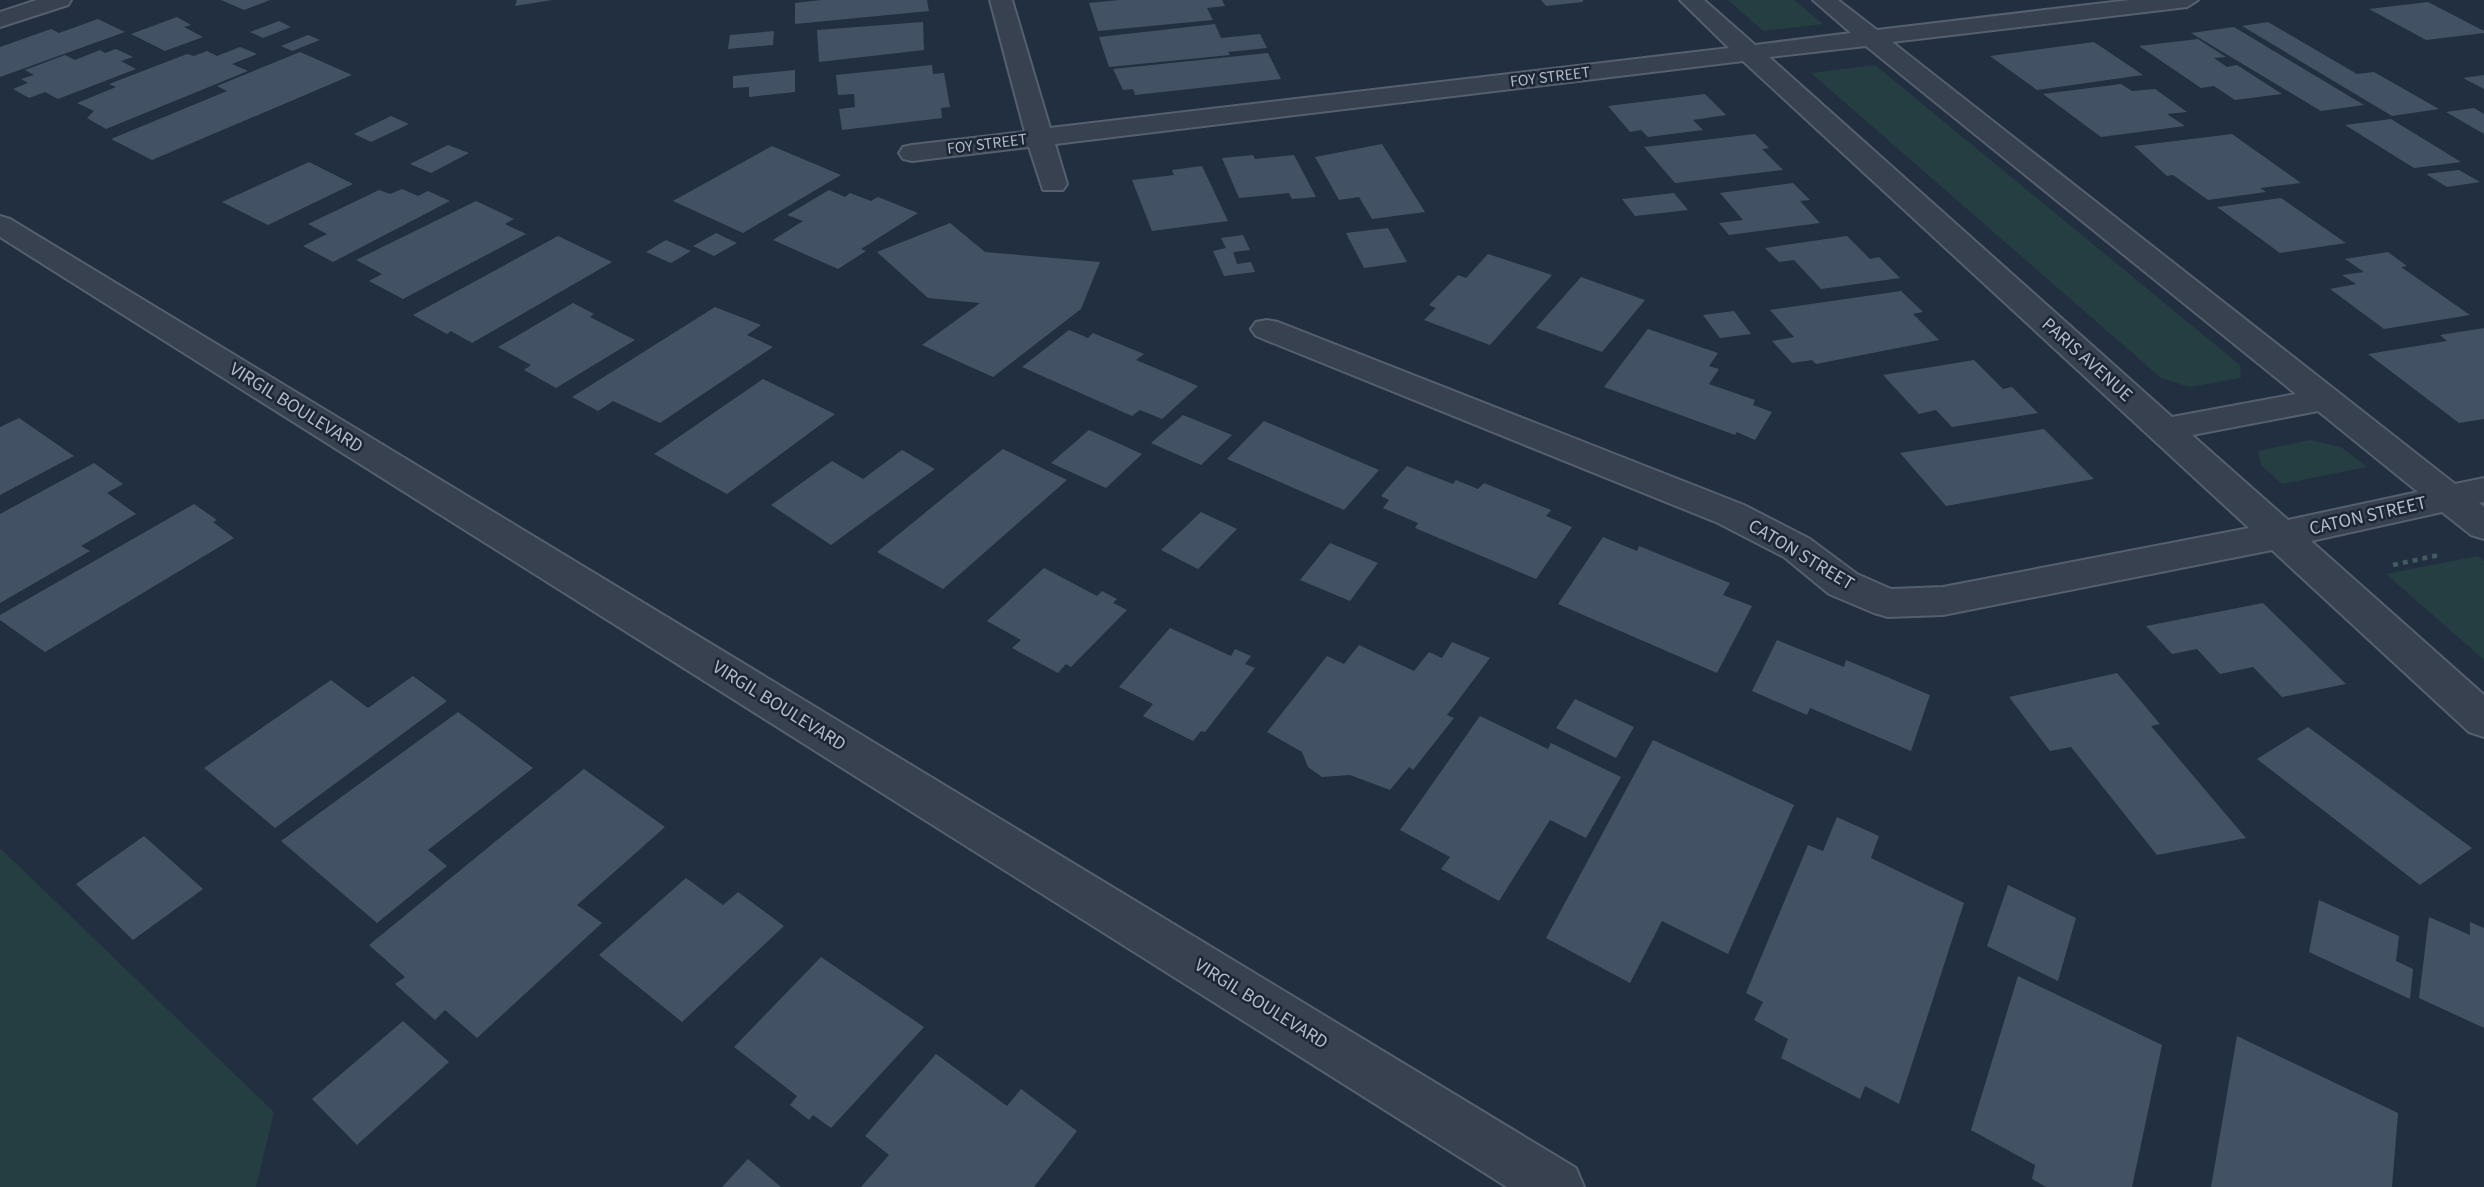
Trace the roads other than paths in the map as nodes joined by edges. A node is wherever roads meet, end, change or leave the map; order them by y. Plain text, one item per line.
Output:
1 (60, 0) edge
2 (1001, 0) edge
3 (1691, 0) edge
4 (1824, 0) edge
5 (2188, 0) edge
6 (0, 20) edge
7 (1871, 38) junction
8 (1749, 53) junction
9 (1040, 138) junction
10 (912, 153) dead end
11 (1053, 184) dead end
12 (0, 225) edge
13 (1267, 329) dead end
14 (2325, 399) junction
15 (2164, 429) junction
16 (2484, 490) edge
17 (2448, 498) junction
18 (2484, 526) edge
19 (2281, 535) junction
20 (2484, 720) edge
21 (1558, 1187) edge

1 - 6 street
2 - 9 street
3 - 8 street, PARIS AVENUE
4 - 7 street
5 - 7 street, FOY STREET
7 - 8 street, FOY STREET
7 - 14 street
8 - 9 street, FOY STREET
8 - 15 street, PARIS AVENUE
9 - 10 street, FOY STREET
9 - 11 street
12 - 21 street, VIRGIL BOULEVARD
13 - 19 street, CATON STREET
14 - 15 street
14 - 17 street
15 - 19 street, PARIS AVENUE
16 - 17 street, CATON STREET
17 - 18 street
17 - 19 street, CATON STREET
19 - 20 street, PARIS AVENUE

